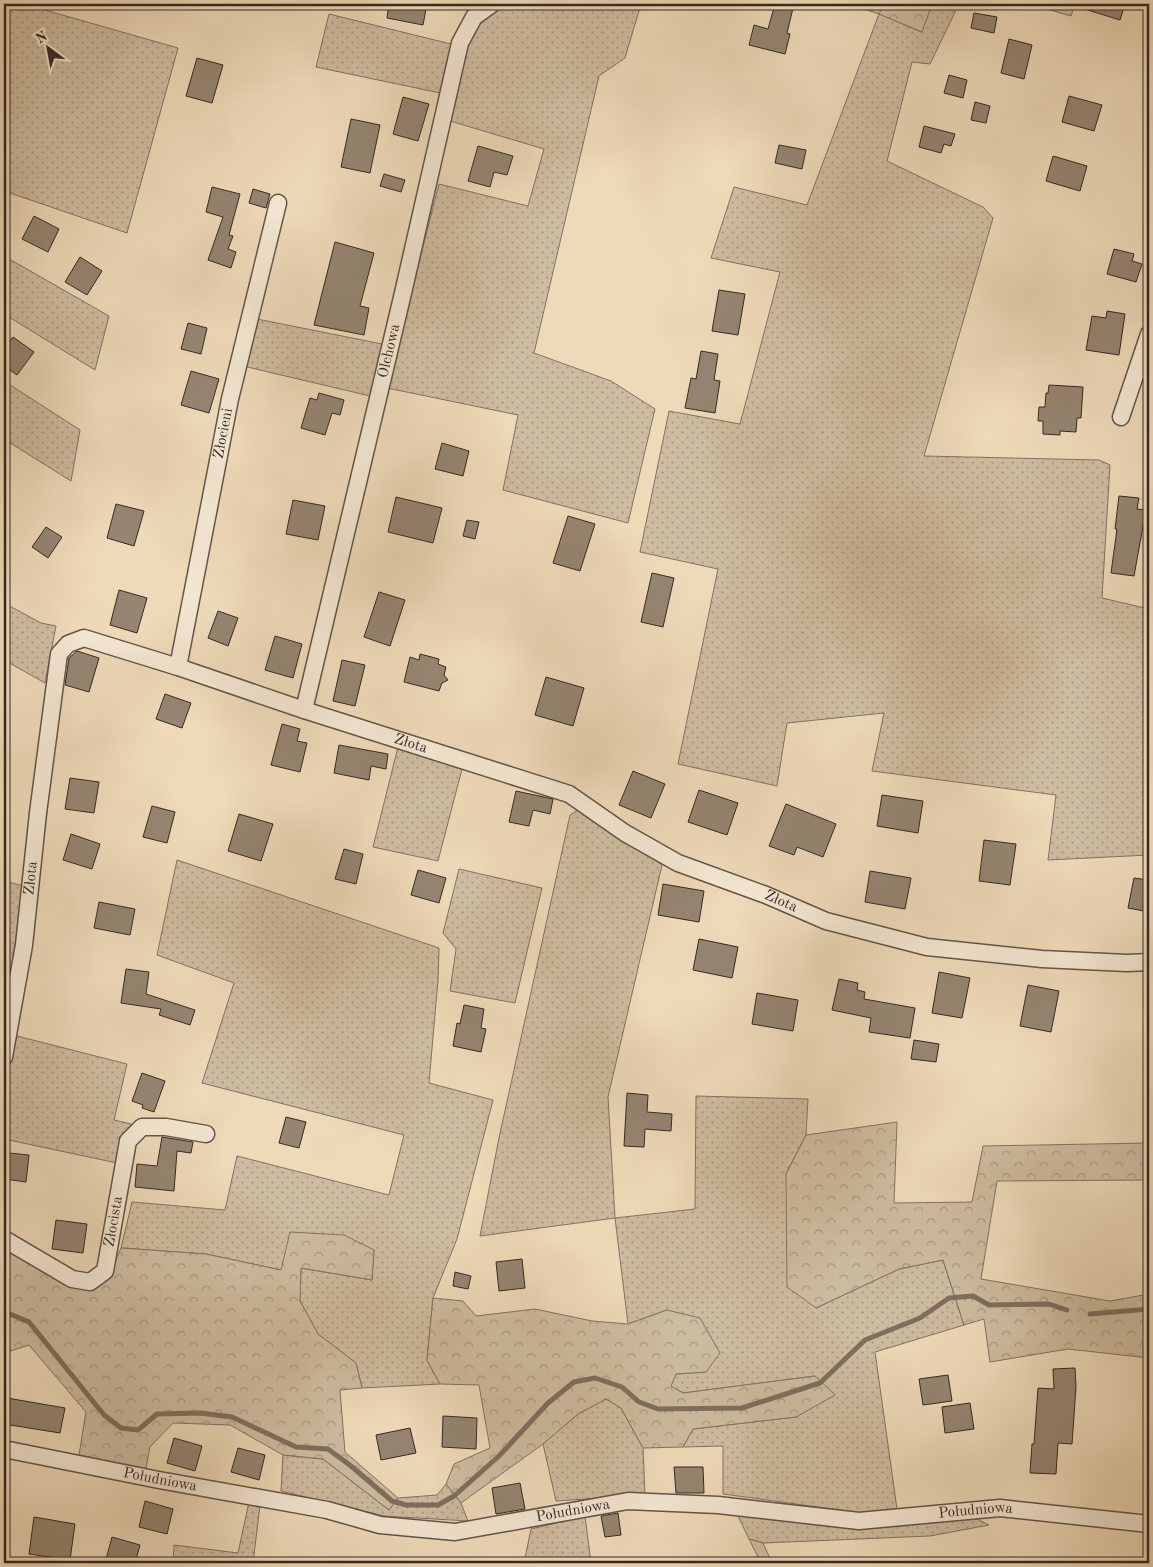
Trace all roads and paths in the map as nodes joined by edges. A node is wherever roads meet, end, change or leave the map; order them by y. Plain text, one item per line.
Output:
1 (492, 4) edge
2 (278, 203) dead end
3 (1149, 334) edge
4 (1122, 418) dead end
5 (178, 668) junction
6 (304, 710) junction
7 (1149, 962) edge
8 (4, 1058) edge
9 (206, 1134) dead end
10 (4, 1239) edge
11 (4, 1448) edge
12 (1149, 1524) edge

1 - 6 street, Olchowa
2 - 5 street, Złocieni
3 - 4 street
5 - 6 street, Złota
5 - 8 street, Złota
6 - 7 street, Złota
9 - 10 street, Złocista
11 - 12 street, Południowa

